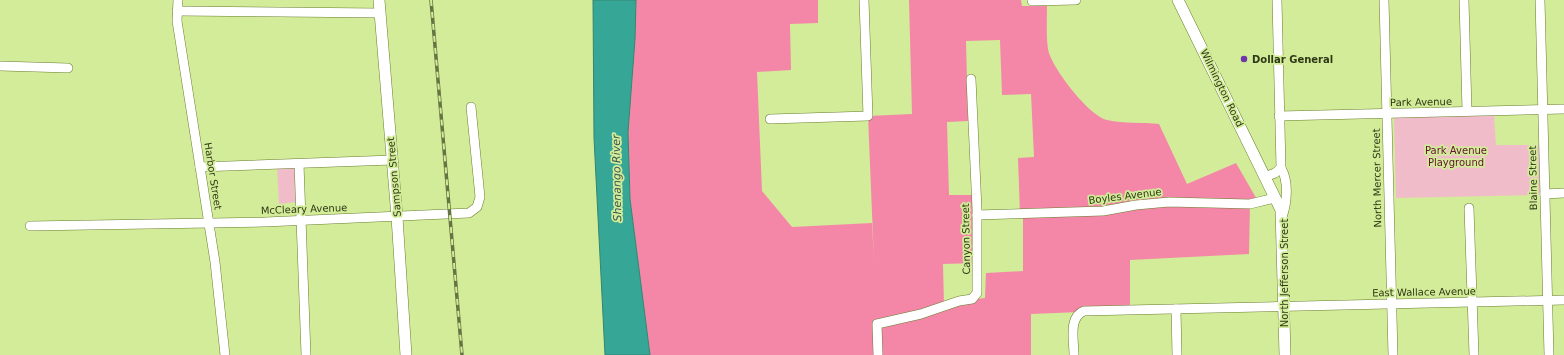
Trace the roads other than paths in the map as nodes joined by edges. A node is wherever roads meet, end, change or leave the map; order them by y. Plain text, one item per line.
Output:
1 (178, 0) edge
2 (379, 0) edge
3 (864, 0) edge
4 (1076, 0) edge
5 (1178, 0) edge
6 (1276, 0) edge
7 (1384, 0) edge
8 (1464, 0) edge
9 (1540, 0) edge
10 (1032, 1) edge
11 (177, 11) junction
12 (380, 12) junction
13 (0, 66) edge
14 (68, 68) dead end
15 (971, 79) dead end
16 (471, 107) dead end
17 (1564, 109) edge
18 (1543, 110) junction
19 (1467, 111) junction
20 (1387, 113) junction
21 (1279, 116) junction
22 (770, 119) dead end
23 (392, 160) junction
24 (299, 164) junction
25 (200, 167) junction
26 (1281, 168) junction
27 (1265, 177) junction
28 (1564, 193) edge
29 (1545, 194) junction
30 (1275, 198) junction
31 (1469, 208) dead end
32 (977, 215) junction
33 (397, 217) junction
34 (1282, 219) junction
35 (302, 221) junction
36 (209, 222) junction
37 (30, 226) dead end
38 (1564, 300) edge
39 (1547, 301) junction
40 (1473, 302) junction
41 (1392, 304) junction
42 (1284, 306) junction
43 (1176, 309) junction
44 (225, 355) edge
45 (306, 355) edge
46 (406, 355) edge
47 (878, 355) edge
48 (1074, 355) edge
49 (1177, 355) edge
50 (1285, 355) edge
51 (1393, 355) edge
52 (1474, 355) edge
53 (1549, 355) edge

1 - 11 street, Harbor Street
2 - 12 main road, Sampson Street
3 - 22 street
4 - 10 street
5 - 27 main road, Wilmington Road
6 - 21 street, North Jefferson Street
7 - 20 street, North Mercer Street
8 - 19 street
9 - 18 street, Blaine Street
11 - 12 street
11 - 25 street, Harbor Street
12 - 23 main road, Sampson Street
13 - 14 street
15 - 32 street, Canyon Street
16 - 33 street, McCleary Avenue
17 - 18 street, Park Avenue
18 - 19 street, Park Avenue
18 - 29 street, Blaine Street
19 - 20 street, Park Avenue
20 - 21 street, Park Avenue
20 - 41 street, North Mercer Street
21 - 26 street, North Jefferson Street
23 - 24 street
23 - 33 main road, Sampson Street
24 - 25 street
24 - 35 street
25 - 36 street, Harbor Street
26 - 27 street
26 - 34 street, North Jefferson Street
27 - 30 main road, Wilmington Road
28 - 29 street
29 - 39 street, Blaine Street
30 - 32 street, Boyles Avenue
30 - 34 main road, Wilmington Road
31 - 40 street
32 - 47 street, Canyon Street
33 - 35 street, McCleary Avenue
33 - 46 main road, Sampson Street
34 - 42 main road, North Jefferson Street
35 - 36 street, McCleary Avenue
35 - 45 street
36 - 37 street, McCleary Avenue
36 - 44 street, Harbor Street
38 - 39 street, East Wallace Avenue
39 - 40 street, East Wallace Avenue
39 - 53 street, Blaine Street
40 - 41 street, East Wallace Avenue
40 - 52 street
41 - 42 street, East Wallace Avenue
41 - 51 street, North Mercer Street
42 - 43 street, East Wallace Avenue
42 - 50 main road, North Jefferson Street
43 - 48 street, East Wallace Avenue
43 - 49 street

